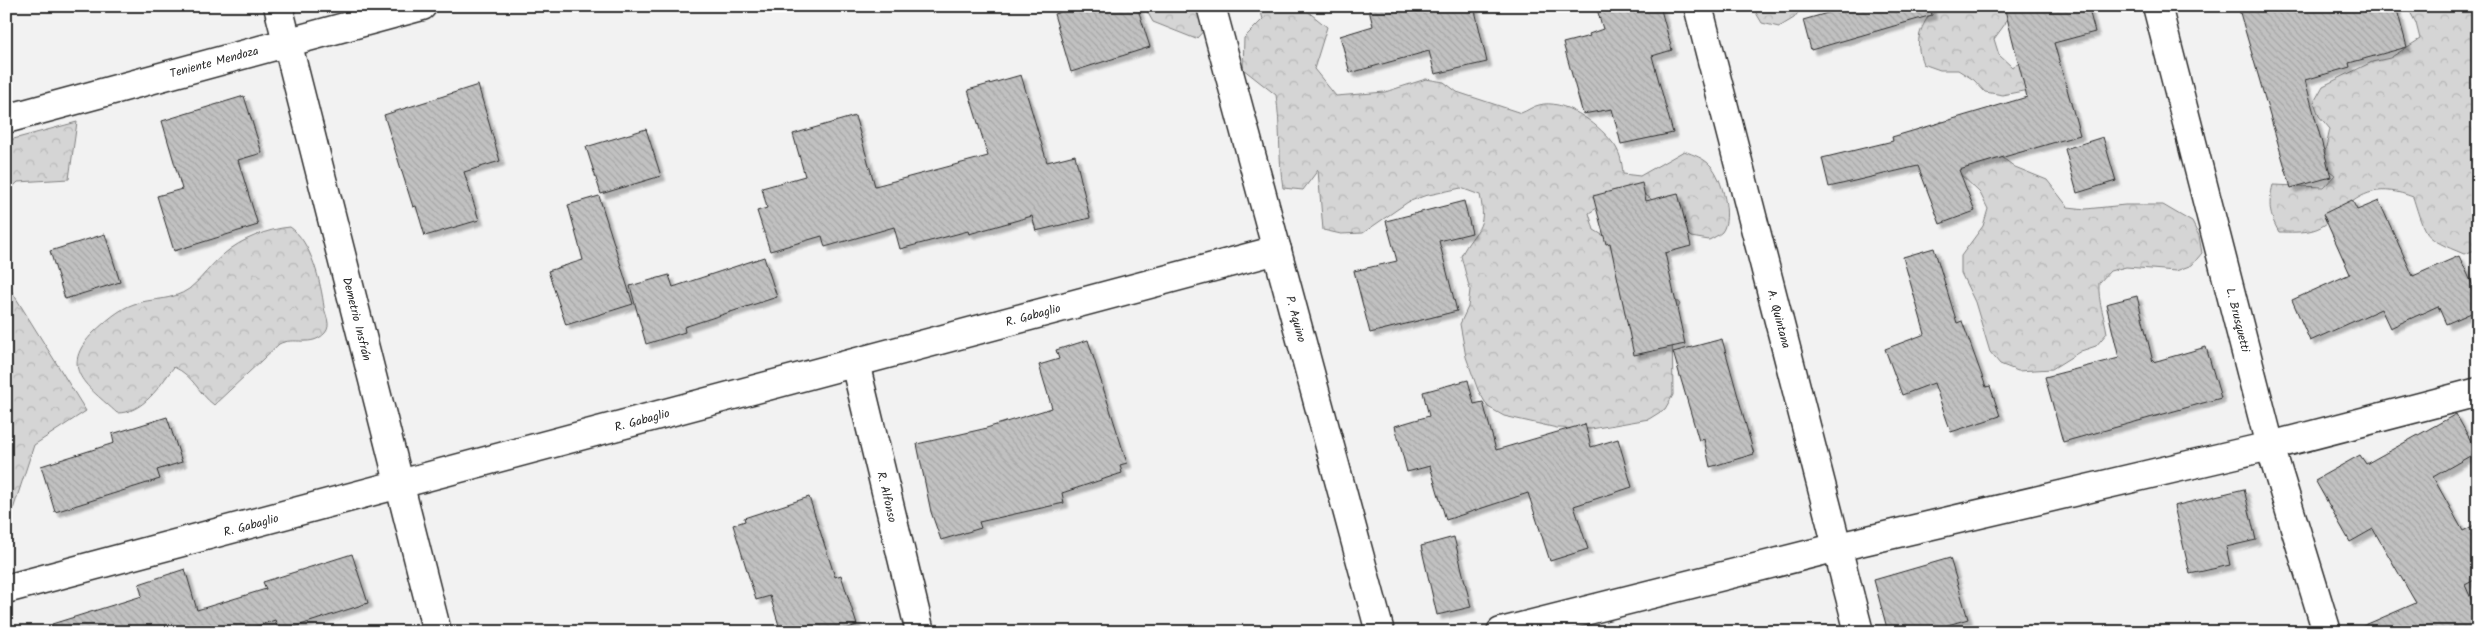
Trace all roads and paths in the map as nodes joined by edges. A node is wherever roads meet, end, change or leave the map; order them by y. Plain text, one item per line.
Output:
1 (278, 6) edge
2 (422, 6) edge
3 (1211, 6) edge
4 (1698, 6) edge
5 (2157, 6) edge
6 (287, 42) junction
7 (6, 119) edge
8 (1277, 250) junction
9 (855, 363) junction
10 (2478, 392) edge
11 (2270, 446) junction
12 (400, 485) junction
13 (1838, 546) junction
14 (6, 589) edge
15 (437, 632) edge
16 (920, 632) edge
17 (1380, 632) edge
18 (1501, 632) edge
19 (1859, 632) edge
20 (2327, 632) edge

1 - 6 street, Demetrio Insfrán
2 - 6 street, Teniente Mendoza
3 - 8 street, P. Aquino
4 - 13 street, A. Quintana
5 - 11 street, L. Brusquetti
6 - 7 street, Teniente Mendoza
6 - 12 street, Demetrio Insfrán
8 - 9 street, R. Gabaglio
8 - 17 street, P. Aquino
9 - 12 street, R. Gabaglio
9 - 16 street, R. Alfonso
10 - 11 street
11 - 13 street
11 - 20 street, L. Brusquetti
12 - 14 street, R. Gabaglio
12 - 15 street, Demetrio Insfrán
13 - 18 street
13 - 19 street, A. Quintana

